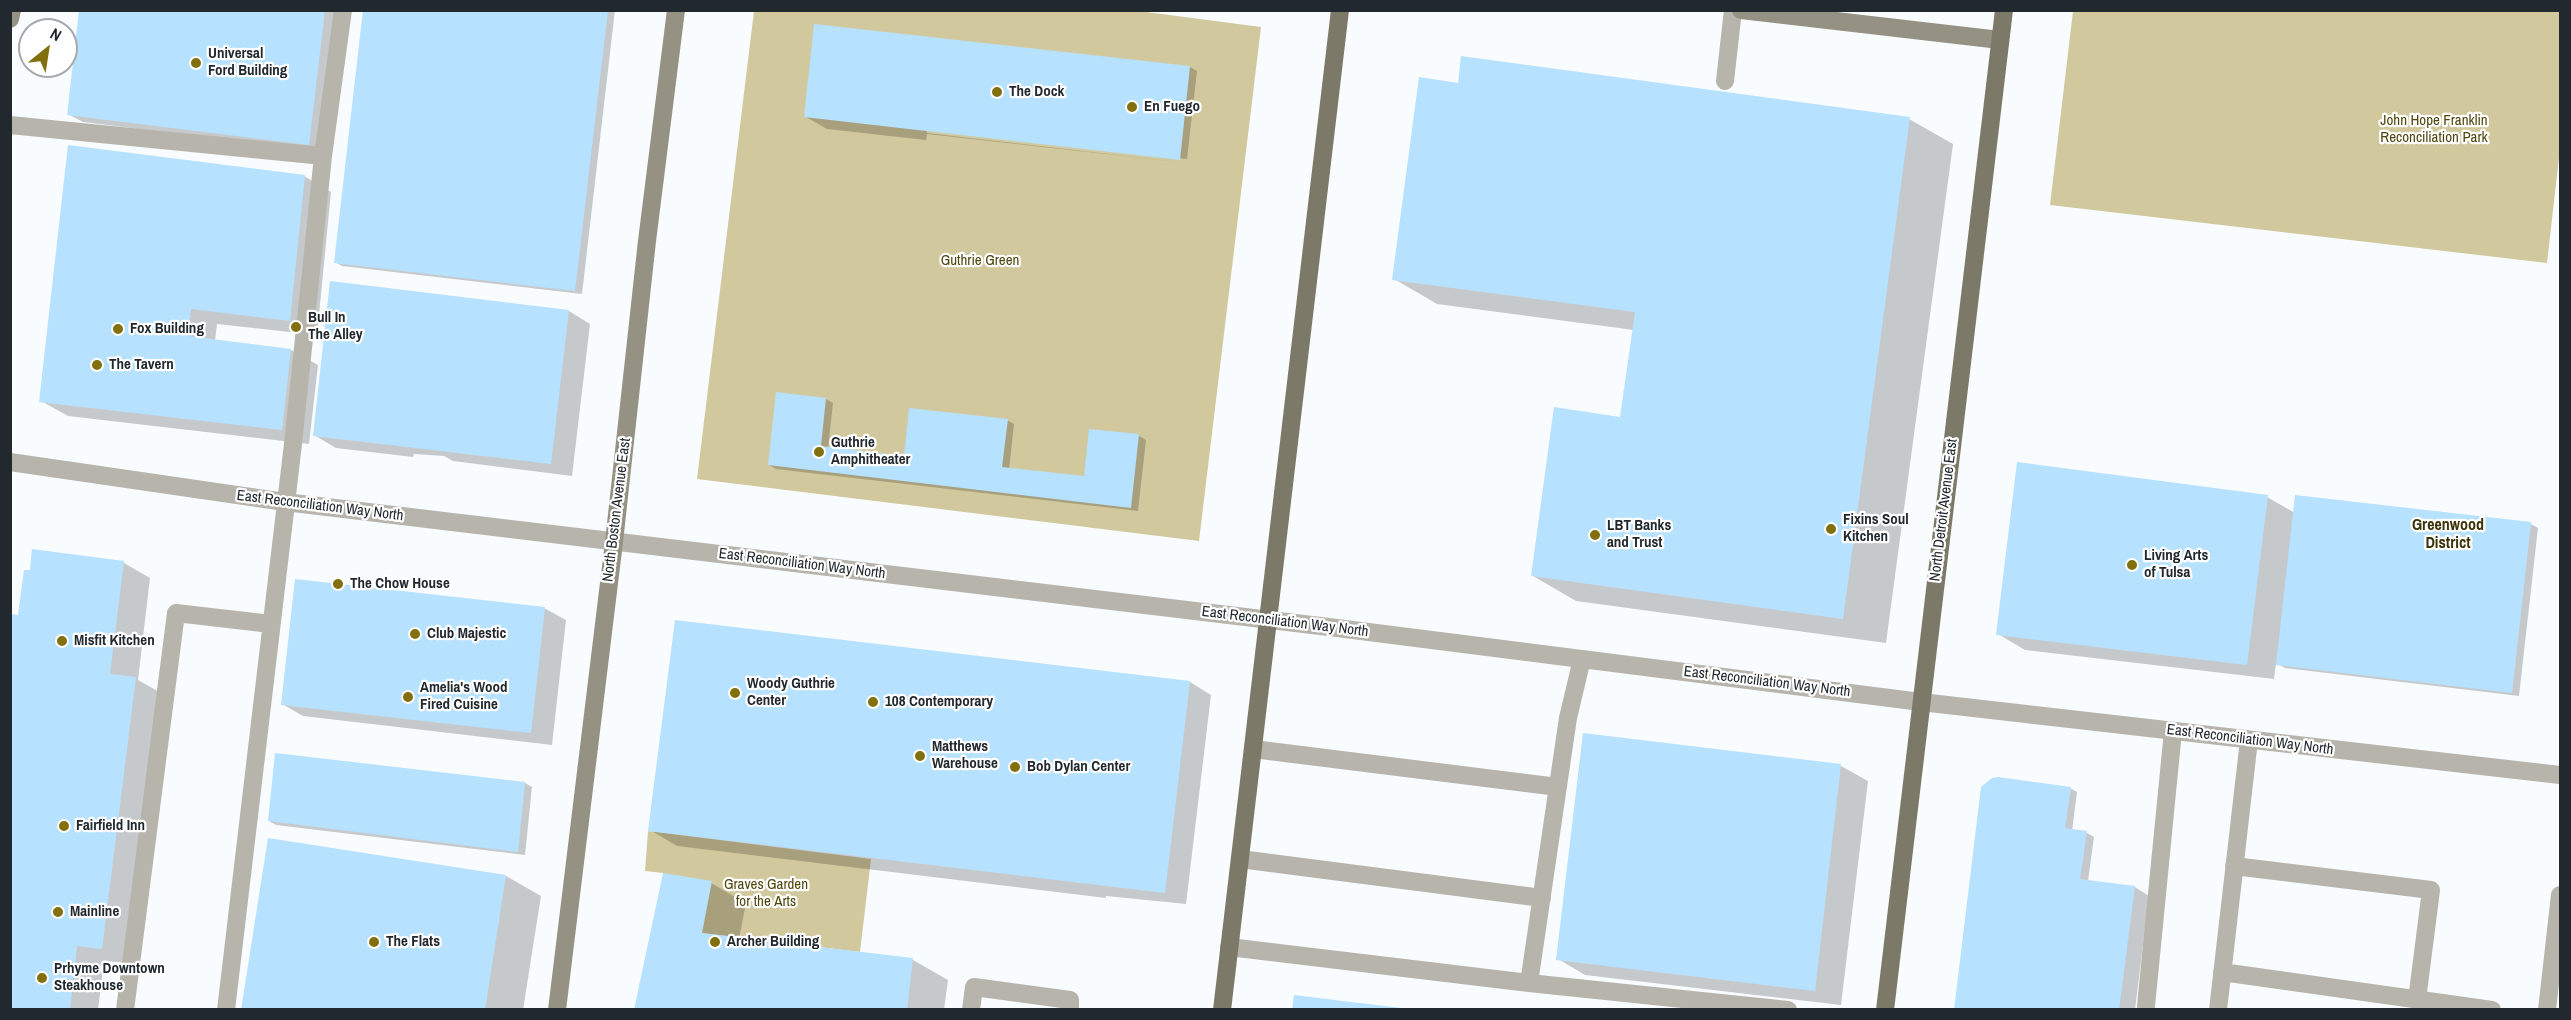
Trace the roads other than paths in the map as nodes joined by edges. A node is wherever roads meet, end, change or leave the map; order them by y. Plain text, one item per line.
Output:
1 (12, 10) edge
2 (343, 10) edge
3 (676, 10) edge
4 (1340, 10) edge
5 (1733, 10) edge
6 (1741, 10) edge
7 (2004, 10) edge
8 (10, 19) edge
9 (2001, 40) junction
10 (1725, 81) dead end
11 (10, 124) edge
12 (323, 156) junction
13 (10, 462) edge
14 (285, 502) junction
15 (614, 542) junction
16 (1267, 620) junction
17 (271, 624) junction
18 (1582, 659) junction
19 (1921, 702) junction
20 (2173, 731) junction
21 (2249, 740) junction
22 (1253, 749) junction
23 (2560, 775) edge
24 (1558, 787) junction
25 (1240, 859) junction
26 (2234, 866) junction
27 (2560, 895) edge
28 (1542, 898) junction
29 (1229, 947) junction
30 (2222, 972) junction
31 (1529, 983) junction
32 (2417, 1000) junction
33 (2146, 1006) dead end
34 (125, 1010) edge
35 (226, 1010) edge
36 (557, 1010) edge
37 (971, 1010) edge
38 (1070, 1010) edge
39 (1222, 1010) edge
40 (1788, 1010) edge
41 (1885, 1010) edge
42 (2218, 1010) edge
43 (2492, 1010) edge
44 (2547, 1010) edge

1 - 8 street
2 - 12 street
3 - 15 street, North Boston Avenue East
4 - 16 main road
5 - 10 street
6 - 9 street
7 - 9 main road, North Detroit Avenue East
9 - 19 main road, North Detroit Avenue East
11 - 12 street
12 - 14 street
13 - 14 street, East Reconciliation Way North
14 - 15 street, East Reconciliation Way North
14 - 17 street
15 - 16 street, East Reconciliation Way North
15 - 36 street, North Boston Avenue East
16 - 18 street, East Reconciliation Way North
16 - 22 main road
17 - 34 street
17 - 35 street
18 - 19 street, East Reconciliation Way North
18 - 24 street
19 - 20 street, East Reconciliation Way North
19 - 41 main road, North Detroit Avenue East
20 - 21 street, East Reconciliation Way North
20 - 33 street
21 - 23 street, East Reconciliation Way North
21 - 26 street
22 - 24 street
22 - 25 main road
24 - 28 street
25 - 28 street
25 - 29 main road
26 - 30 street
26 - 32 street
27 - 44 street
28 - 31 street
29 - 31 street
29 - 39 main road
30 - 32 street
30 - 42 street
31 - 40 street
32 - 43 street
37 - 38 street

